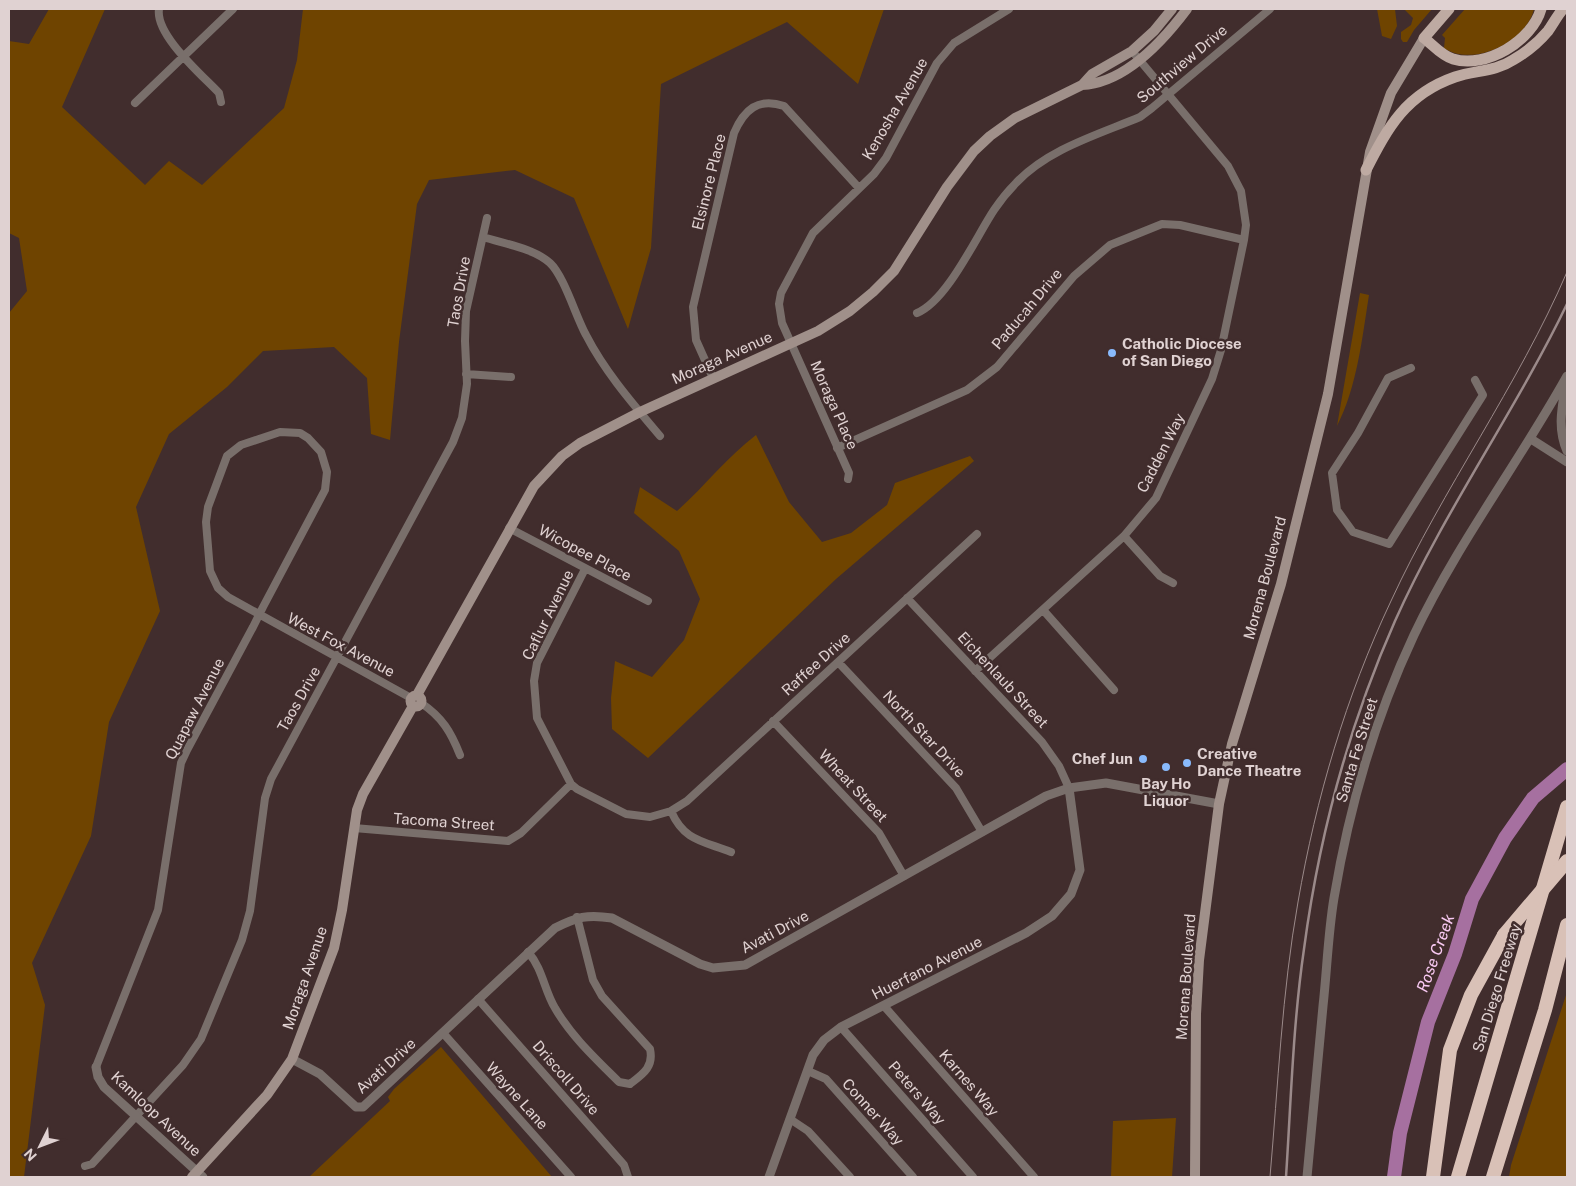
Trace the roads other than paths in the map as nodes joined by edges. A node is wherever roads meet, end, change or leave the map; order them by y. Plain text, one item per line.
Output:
1 (159, 9) edge
2 (233, 9) edge
3 (1009, 9) edge
4 (1172, 9) edge
5 (1186, 9) edge
6 (1270, 9) edge
7 (1449, 9) edge
8 (1541, 9) edge
9 (1563, 9) edge
10 (1424, 38) junction
11 (1132, 51) junction
12 (184, 55) junction
13 (1139, 60) junction
14 (1082, 85) junction
15 (1168, 94) junction
16 (221, 102) dead end
17 (136, 103) dead end
18 (1366, 170) junction
19 (859, 188) junction
20 (487, 218) dead end
21 (483, 237) junction
22 (1244, 240) junction
23 (917, 313) dead end
24 (791, 343) junction
25 (1411, 368) dead end
26 (466, 374) junction
27 (1567, 376) edge
28 (511, 377) dead end
29 (713, 378) junction
30 (1475, 380) dead end
31 (640, 412) junction
32 (280, 432) joint
33 (660, 436) dead end
34 (1531, 439) junction
35 (837, 448) junction
36 (1567, 451) edge
37 (1567, 462) edge
38 (848, 479) dead end
39 (509, 528) junction
40 (977, 534) dead end
41 (1124, 536) junction
42 (585, 569) junction
43 (1173, 582) dead end
44 (907, 598) junction
45 (648, 601) dead end
46 (1044, 611) junction
47 (259, 616) junction
48 (337, 659) junction
49 (838, 662) junction
50 (975, 671) junction
51 (1114, 690) dead end
52 (416, 700) junction
53 (773, 720) junction
54 (460, 755) dead end
55 (570, 784) junction
56 (1069, 788) junction
57 (1219, 804) junction
58 (1567, 807) edge
59 (671, 811) junction
60 (354, 828) junction
61 (982, 832) junction
62 (732, 852) dead end
63 (1567, 861) edge
64 (904, 876) junction
65 (578, 917) junction
66 (1567, 925) edge
67 (1567, 947) edge
68 (528, 952) junction
69 (478, 999) junction
70 (884, 1006) junction
71 (1545, 1010) junction
72 (841, 1027) junction
73 (443, 1033) junction
74 (292, 1059) junction
75 (96, 1067) joint
76 (808, 1071) junction
77 (138, 1117) junction
78 (790, 1120) junction
79 (85, 1166) dead end
80 (197, 1175) edge
81 (773, 1176) edge
82 (571, 1177) edge
83 (628, 1177) edge
84 (850, 1177) edge
85 (913, 1177) edge
86 (973, 1177) edge
87 (1034, 1177) edge
88 (1195, 1177) edge
89 (1307, 1177) edge
90 (1433, 1177) edge
91 (1458, 1177) edge
92 (1493, 1177) edge

1 - 12 street
2 - 12 street
3 - 19 street, Kenosha Avenue
4 - 11 main road, Moraga Avenue
5 - 13 main road, Moraga Avenue
6 - 15 street, Southview Drive
7 - 10 main road, Morena Boulevard
8 - 10 main road
9 - 18 main road
10 - 18 main road, Morena Boulevard
11 - 13 street, Cadden Way
11 - 14 main road, Moraga Avenue
12 - 16 street
12 - 17 street
13 - 14 main road, Moraga Avenue
13 - 15 street, Cadden Way
14 - 24 main road, Moraga Avenue
15 - 22 street, Cadden Way
15 - 23 street, Southview Drive
18 - 57 main road, Morena Boulevard
19 - 24 street, Kenosha Avenue
19 - 29 street, Elsinore Place
20 - 21 street, Taos Drive
21 - 26 street, Taos Drive
21 - 31 street
22 - 35 street, Paducah Drive
22 - 41 street, Cadden Way
24 - 29 main road, Moraga Avenue
24 - 35 street, Moraga Place
25 - 30 street
26 - 28 street
26 - 48 street, Taos Drive
27 - 34 street, Santa Fe Street
27 - 36 street
29 - 31 main road, Moraga Avenue
31 - 33 street
31 - 39 main road, Moraga Avenue
32 - 47 street, Quapaw Avenue
32 - 47 street, West Fox Avenue
34 - 37 street
34 - 89 street, Santa Fe Street
35 - 38 street, Moraga Place
39 - 42 street, Wicopee Place
39 - 52 main road, Moraga Avenue
40 - 44 street, Raffee Drive
41 - 43 street
41 - 46 street, Cadden Way
42 - 45 street, Wicopee Place
42 - 55 street, Caflur Avenue
44 - 49 street, Raffee Drive
44 - 50 street, Eichenlaub Street
46 - 50 street, Cadden Way
46 - 51 street
47 - 48 street, West Fox Avenue
47 - 75 street, Quapaw Avenue
48 - 52 street, West Fox Avenue
48 - 77 street, Taos Drive
49 - 53 street, Raffee Drive
49 - 61 street, North Star Drive
50 - 56 street, Eichenlaub Street
52 - 54 street, West Fox Avenue
52 - 60 main road, Moraga Avenue
53 - 59 street, Raffee Drive
53 - 64 street, Wheat Street
55 - 59 street
55 - 60 street, Tacoma Street
56 - 57 street, Avati Drive
56 - 61 street, Avati Drive
56 - 70 street, Huerfano Avenue
57 - 88 main road, Morena Boulevard
58 - 91 highway, San Diego Freeway
59 - 62 street
60 - 74 main road, Moraga Avenue
61 - 64 street, Avati Drive
63 - 90 highway, bridge
64 - 65 street, Avati Drive
65 - 68 street, Avati Drive
65 - 68 street
66 - 71 highway
67 - 71 highway
68 - 69 street, Avati Drive
69 - 73 street, Avati Drive
69 - 83 street, Driscoll Drive
70 - 72 street, Huerfano Avenue
70 - 87 street, Karnes Way
71 - 92 highway
72 - 76 street, Huerfano Avenue
72 - 86 street, Peters Way
73 - 74 street, Avati Drive
73 - 82 street, Wayne Lane
74 - 80 main road, Moraga Avenue
75 - 77 street, Kamloop Avenue
76 - 78 street, Huerfano Avenue
76 - 85 street, Conner Way
77 - 79 street, Taos Drive
77 - 80 street, Kamloop Avenue
78 - 81 street, Huerfano Avenue
78 - 84 street

